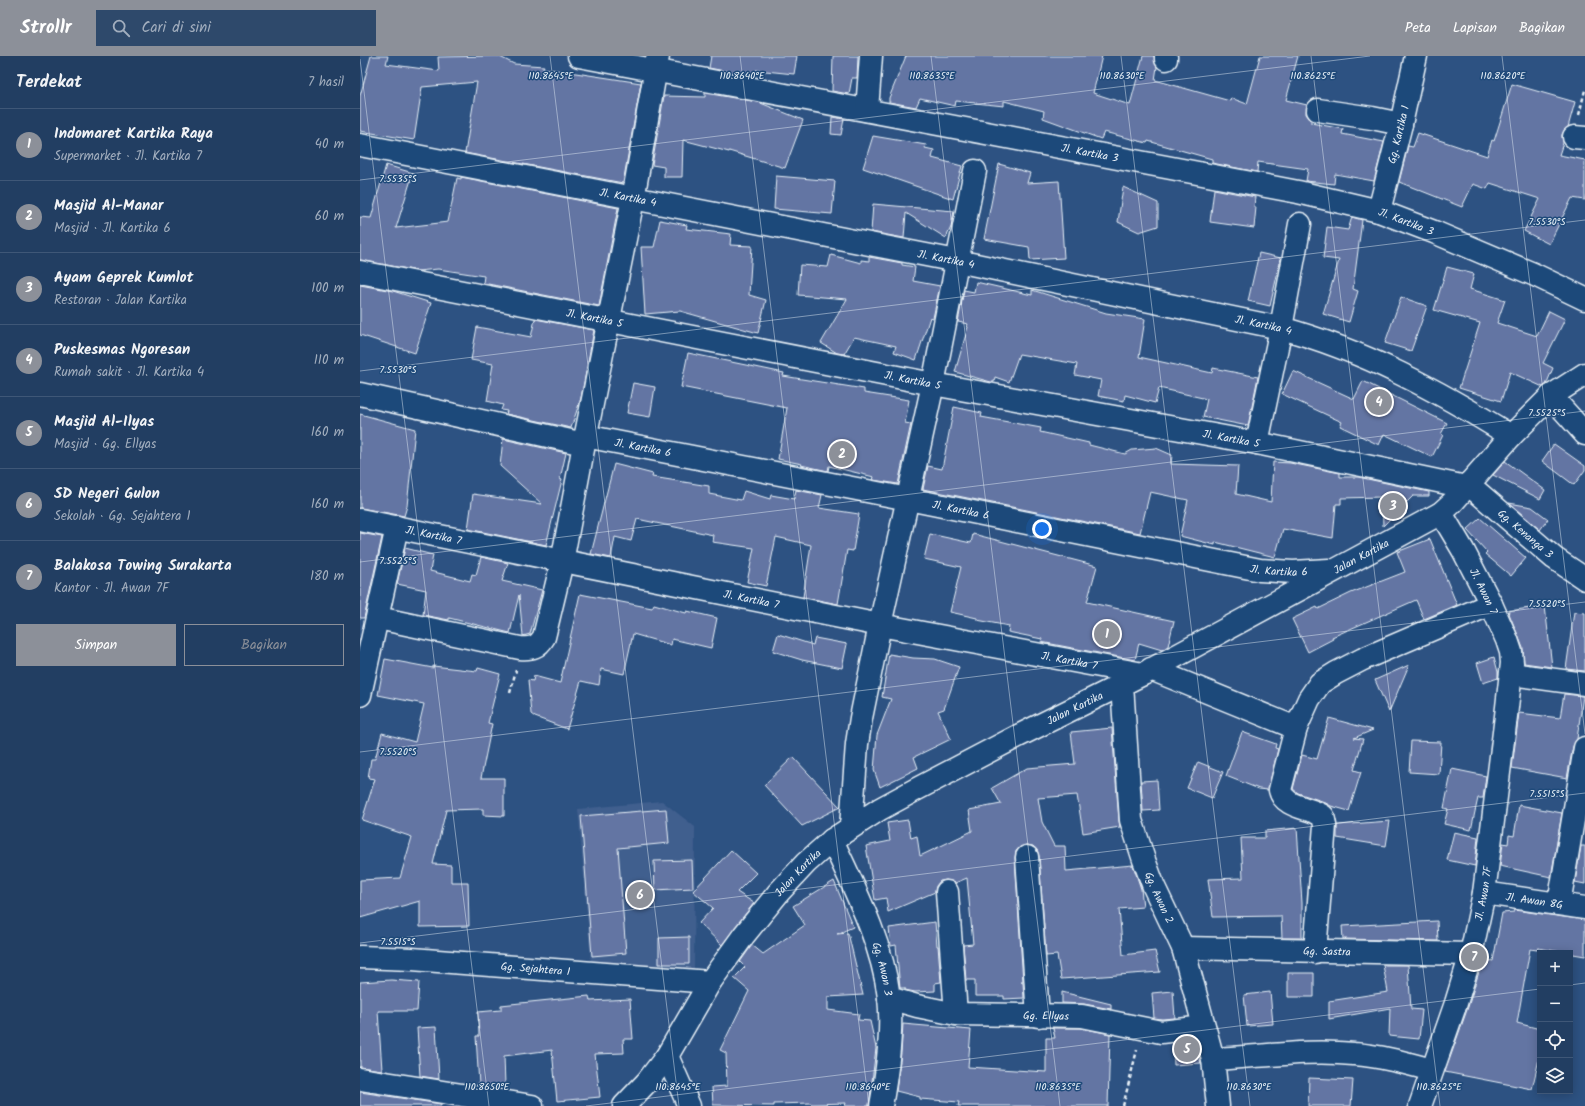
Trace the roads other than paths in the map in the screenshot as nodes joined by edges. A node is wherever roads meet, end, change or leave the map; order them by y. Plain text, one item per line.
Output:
1 (579, 56) edge
2 (871, 56) edge
3 (1416, 56) edge
4 (657, 63) edge
5 (867, 110) junction
6 (1318, 110) dead end
7 (1401, 124) junction
8 (360, 145) edge
9 (975, 171) dead end
10 (633, 199) junction
11 (1379, 211) junction
12 (1300, 224) dead end
13 (957, 261) junction
14 (360, 272) edge
15 (1585, 299) edge
16 (609, 321) junction
17 (1281, 328) junction
18 (1585, 374) edge
19 (933, 384) junction
20 (360, 394) edge
21 (1551, 396) junction
22 (1585, 434) edge
23 (1511, 436) junction
24 (584, 440) junction
25 (1256, 443) junction
26 (1467, 486) junction
27 (908, 499) junction
28 (1441, 513) junction
29 (360, 520) edge
30 (397, 527) junction
31 (562, 562) junction
32 (1338, 569) junction
33 (1585, 579) edge
34 (1491, 604) junction
35 (378, 618) junction
36 (880, 626) junction
37 (1147, 671) junction
38 (1511, 674) junction
39 (1585, 684) edge
40 (1122, 685) junction
41 (360, 695) edge
42 (1296, 728) junction
43 (1585, 748) edge
44 (851, 827) junction
45 (832, 840) junction
46 (1027, 857) dead end
47 (947, 892) dead end
48 (1484, 893) junction
49 (1559, 904) junction
50 (1585, 908) edge
51 (1183, 948) junction
52 (1315, 952) junction
53 (1471, 954) junction
54 (360, 957) edge
55 (710, 982) junction
56 (889, 998) junction
57 (956, 1014) junction
58 (1038, 1016) junction
59 (1204, 1028) junction
60 (667, 1056) junction
61 (1213, 1059) junction
62 (1432, 1070) junction
63 (360, 1079) edge
64 (532, 1106) edge
65 (624, 1106) edge
66 (689, 1106) edge
67 (880, 1106) edge
68 (1218, 1106) edge
69 (1420, 1106) edge

1 - 4 street, Jl. Kartika 3
2 - 5 street
3 - 7 street, Gg. Kartika 1
4 - 5 street, Jl. Kartika 3
4 - 10 street
5 - 11 street, Jl. Kartika 3
6 - 7 street
7 - 11 street, Gg. Kartika 1
8 - 10 street, Jl. Kartika 4
9 - 13 street
10 - 13 street, Jl. Kartika 4
10 - 16 street
11 - 15 street, Jl. Kartika 3
12 - 17 street
13 - 17 street, Jl. Kartika 4
13 - 19 street
14 - 16 street, Jl. Kartika 5
16 - 19 street, Jl. Kartika 5
16 - 24 street
17 - 23 street, Jl. Kartika 4
17 - 25 street
18 - 21 street, Jalan Kartika
19 - 25 street, Jl. Kartika 5
19 - 27 street
20 - 24 street, Jl. Kartika 6
21 - 22 street
21 - 23 street, Jalan Kartika
23 - 26 street, Jalan Kartika
24 - 27 street, Jl. Kartika 6
24 - 31 street
25 - 26 street, Jl. Kartika 5
26 - 28 street, Jalan Kartika
26 - 33 street, Gg. Kenanga 3
27 - 32 street, Jl. Kartika 6
27 - 36 street
28 - 32 street, Jalan Kartika
28 - 34 street, Jl. Awan 7
29 - 30 street, Jl. Kartika 7
30 - 31 street, Jl. Kartika 7
30 - 35 street
31 - 35 street
31 - 36 street, Jl. Kartika 7
32 - 37 street, Jalan Kartika
34 - 38 street, Jl. Awan 7
34 - 42 street
35 - 41 street
36 - 37 street, Jl. Kartika 7
36 - 44 street
37 - 40 street, Jalan Kartika
37 - 42 street, Jl. Kartika 7
38 - 39 street
38 - 48 street, Jl. Awan 7F
40 - 44 street, Jalan Kartika
40 - 51 street, Gg. Awan 2
42 - 52 street
43 - 49 street
44 - 45 street, Jalan Kartika
45 - 55 street, Jalan Kartika
45 - 56 street, Gg. Awan 3
46 - 58 street
47 - 57 street
48 - 49 street, Jl. Awan 8G
48 - 53 street, Jl. Awan 7F
49 - 50 street, Jl. Awan 8G
51 - 52 street, Gg. Sastra
51 - 59 street, Gg. Awan 2
52 - 53 street, Gg. Sastra
53 - 62 street, Jl. Awan 7F
54 - 55 street, Gg. Sejahtera 1
55 - 60 street, Jalan Kartika
56 - 57 street, Gg. Ellyas
56 - 67 street, Gg. Awan 3
57 - 58 street, Gg. Ellyas
58 - 59 street, Gg. Ellyas
59 - 61 street, Gg. Awan 2
60 - 65 street, Jalan Kartika
60 - 66 street
61 - 62 street
61 - 68 street, Gg. Awan 2
62 - 69 street, Jl. Awan 7F
63 - 64 street

